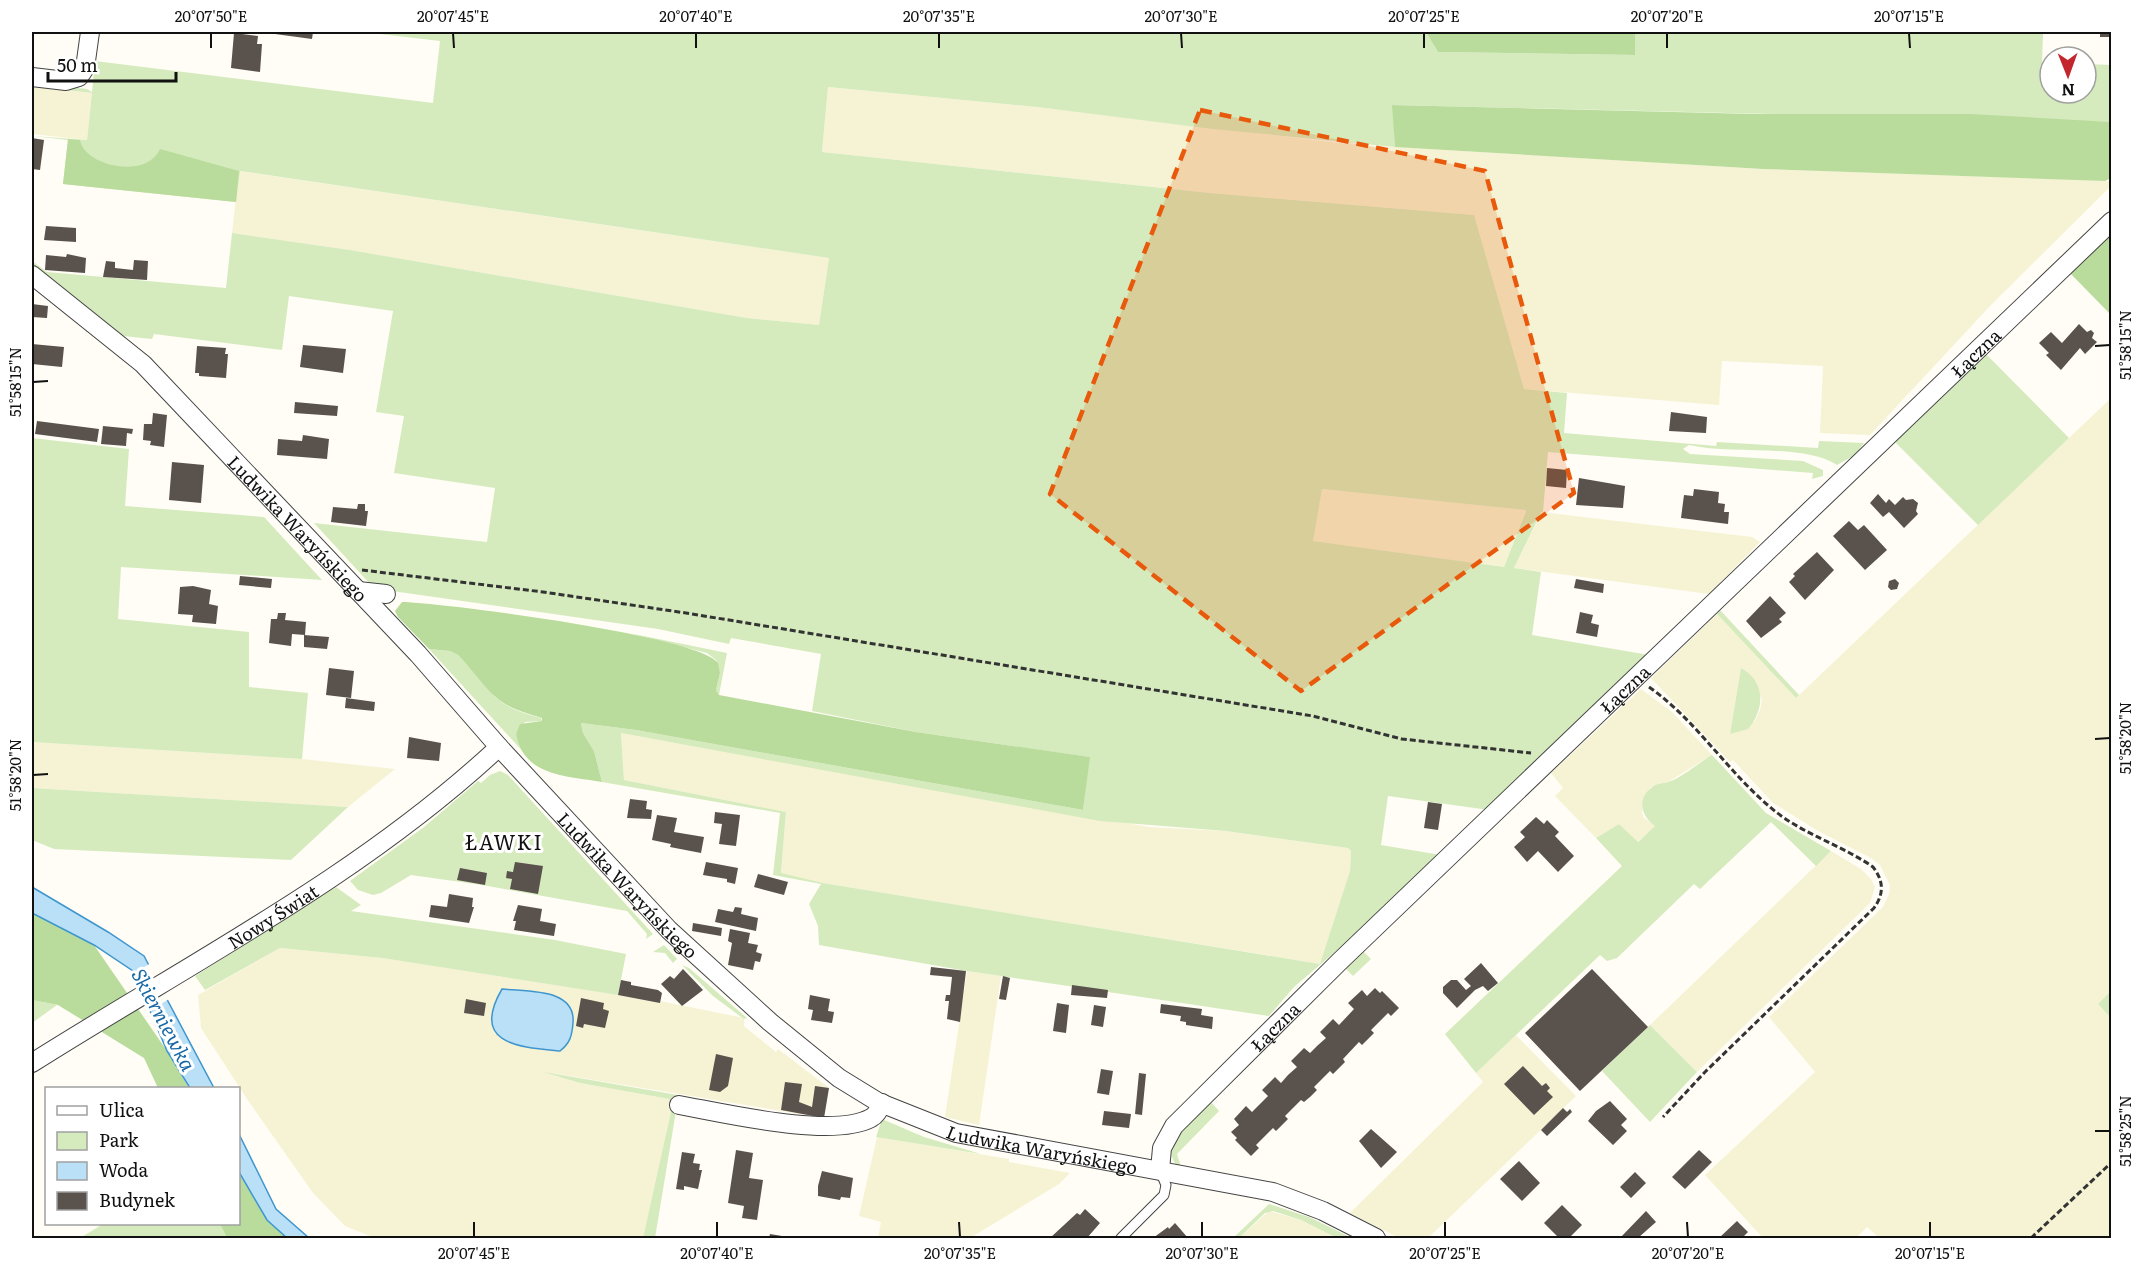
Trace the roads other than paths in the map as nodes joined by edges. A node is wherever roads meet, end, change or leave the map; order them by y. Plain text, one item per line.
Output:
1 (90, 32) edge
2 (32, 77) edge
3 (2112, 221) edge
4 (32, 275) edge
5 (358, 591) junction
6 (386, 594) dead end
7 (499, 747) junction
8 (32, 1063) edge
9 (882, 1103) junction
10 (680, 1105) dead end
11 (1160, 1170) junction
12 (1121, 1239) edge
13 (1376, 1239) edge

1 - 2 street
3 - 11 street, Łączna
4 - 5 street, Ludwika Waryńskiego
5 - 6 street
5 - 7 street, Ludwika Waryńskiego
7 - 8 street, Nowy Świat
7 - 9 street, Ludwika Waryńskiego
9 - 10 street
9 - 11 street, Ludwika Waryńskiego
11 - 12 lane
11 - 13 street, Ludwika Waryńskiego

